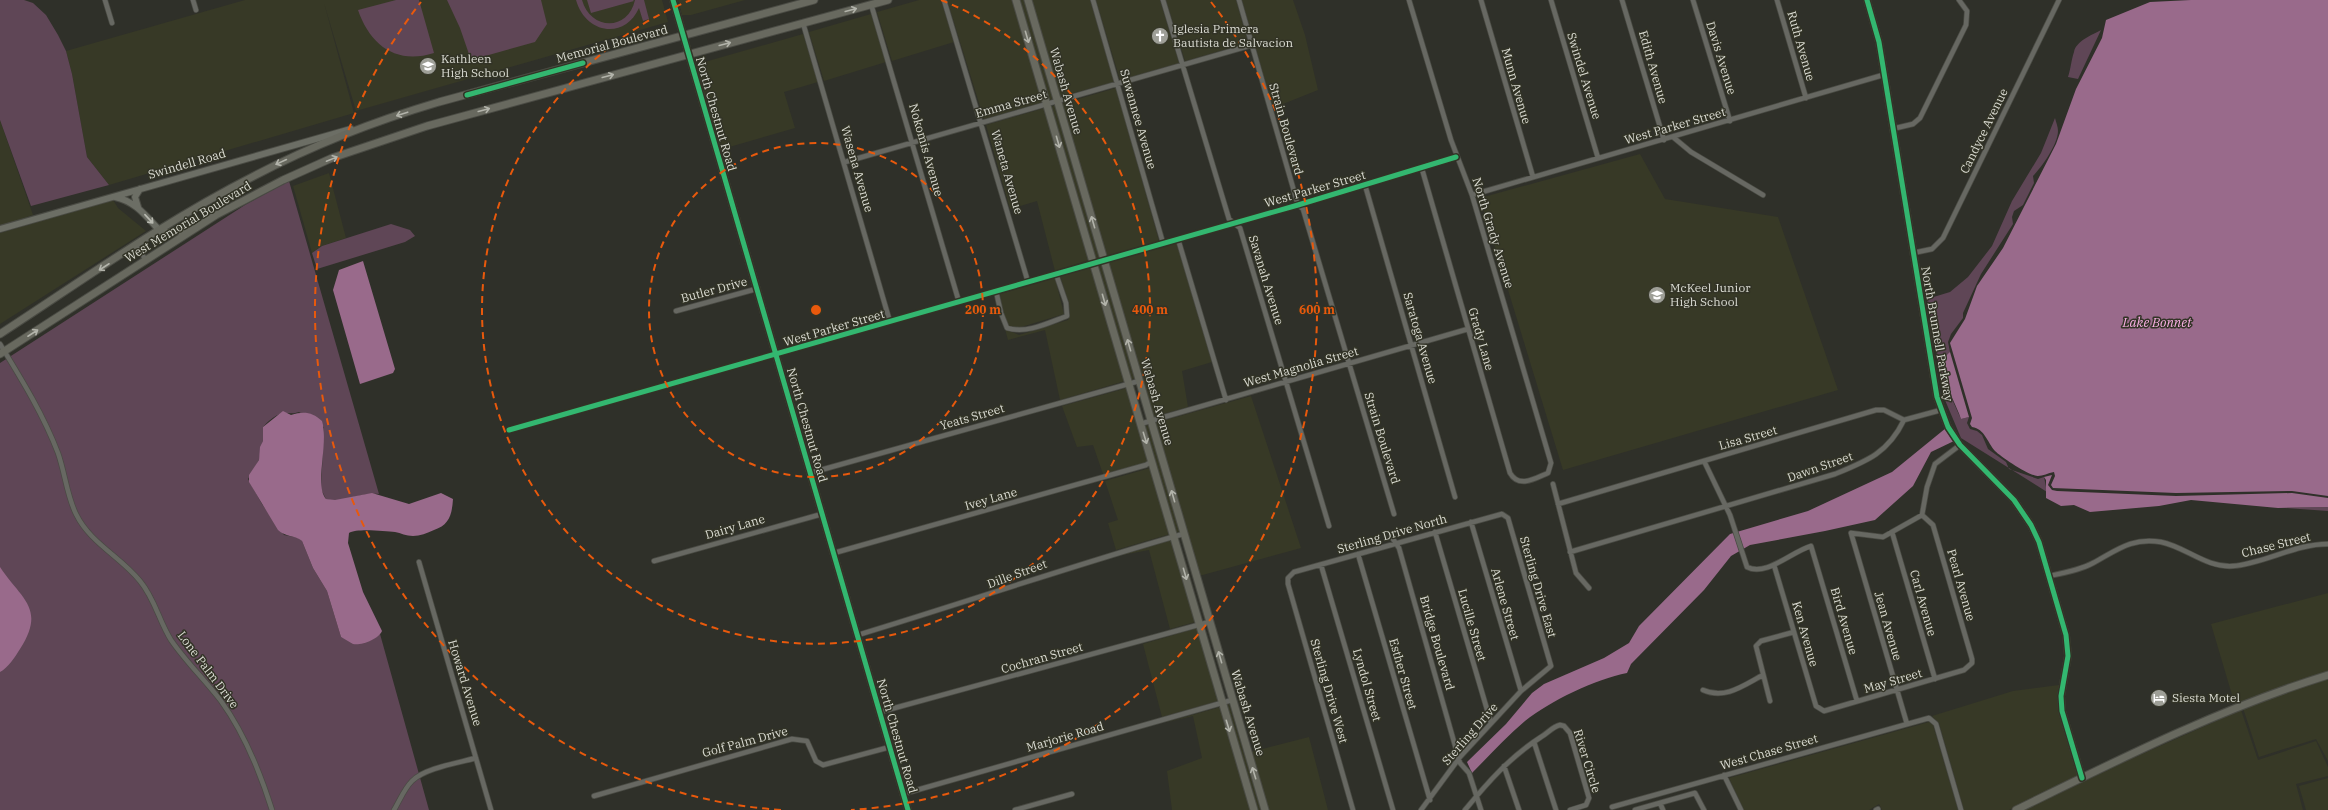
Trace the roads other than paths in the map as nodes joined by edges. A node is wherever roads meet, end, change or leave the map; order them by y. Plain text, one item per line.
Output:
1 (105, 0) edge
2 (193, 0) edge
3 (673, 0) edge
4 (814, 0) edge
5 (888, 0) edge
6 (944, 0) edge
7 (1016, 0) edge
8 (1028, 0) edge
9 (1093, 0) edge
10 (1163, 0) edge
11 (1239, 0) edge
12 (1409, 0) edge
13 (1481, 0) edge
14 (1551, 0) edge
15 (1622, 0) edge
16 (1693, 0) edge
17 (1777, 0) edge
18 (1867, 0) edge
19 (1959, 0) edge
20 (2059, 0) edge
21 (872, 2) edge
22 (196, 10) dead end
23 (112, 23) dead end
24 (803, 23) junction
25 (683, 36) junction
26 (1252, 45) junction
27 (688, 54) junction
28 (1183, 65) junction
29 (1883, 74) junction
30 (1118, 84) junction
31 (1806, 98) junction
32 (1057, 101) junction
33 (439, 102) joint
34 (1047, 104) junction
35 (380, 121) junction
36 (1730, 121) junction
37 (982, 123) junction
38 (1892, 129) junction
39 (1673, 137) junction
40 (1664, 140) junction
41 (913, 143) junction
42 (1456, 157) junction
43 (1598, 158) junction
44 (845, 162) junction
45 (1422, 169) junction
46 (1533, 177) junction
47 (1365, 185) junction
48 (140, 189) junction
49 (1472, 195) junction
50 (1763, 195) dead end
51 (113, 197) junction
52 (1298, 205) junction
53 (138, 207) junction
54 (1235, 223) junction
55 (198, 226) junction
56 (0, 229) edge
57 (160, 231) junction
58 (1178, 239) junction
59 (1163, 243) junction
60 (136, 246) junction
61 (1912, 253) junction
62 (146, 260) junction
63 (1104, 260) junction
64 (1093, 262) junction
65 (1056, 274) junction
66 (1028, 282) junction
67 (756, 289) junction
68 (996, 291) junction
69 (959, 302) junction
70 (676, 310) dead end
71 (890, 322) junction
72 (1468, 329) junction
73 (0, 334) edge
74 (0, 344) edge
75 (1411, 345) junction
76 (2, 353) edge
77 (776, 355) junction
78 (1349, 363) junction
79 (1139, 381) junction
80 (1286, 382) junction
81 (1129, 384) junction
82 (1226, 400) junction
83 (1941, 410) junction
84 (1904, 420) junction
85 (1151, 421) junction
86 (1140, 424) junction
87 (509, 430) dead end
88 (1960, 445) junction
89 (1152, 461) junction
90 (1704, 461) junction
91 (810, 473) junction
92 (1548, 473) joint
93 (1553, 484) dead end
94 (1455, 497) dead end
95 (1558, 504) junction
96 (1726, 507) junction
97 (822, 514) junction
98 (1394, 514) dead end
99 (1504, 514) joint
100 (1922, 515) junction
101 (1471, 522) junction
102 (1329, 526) dead end
103 (1435, 532) junction
104 (1892, 532) junction
105 (1183, 534) junction
106 (1391, 536) dead end
107 (1174, 537) junction
108 (1397, 543) junction
109 (2328, 544) edge
110 (1570, 552) junction
111 (834, 553) junction
112 (1358, 554) junction
113 (654, 561) dead end
114 (419, 562) dead end
115 (1321, 565) junction
116 (1774, 565) junction
117 (2049, 576) junction
118 (1288, 578) joint
119 (1589, 588) dead end
120 (1209, 622) junction
121 (1199, 624) junction
122 (1794, 632) junction
123 (858, 635) junction
124 (1971, 664) joint
125 (1763, 675) junction
126 (2328, 675) edge
127 (1936, 679) junction
128 (1703, 690) dead end
129 (1896, 690) junction
130 (1521, 691) junction
131 (1232, 700) junction
132 (1857, 701) junction
133 (1770, 702) dead end
134 (1222, 703) junction
135 (1818, 709) joint
136 (880, 712) junction
137 (1491, 723) junction
138 (1906, 724) junction
139 (1534, 742) junction
140 (890, 747) junction
141 (1460, 757) junction
142 (476, 758) junction
143 (1504, 766) junction
144 (1724, 775) junction
145 (2082, 778) junction
146 (903, 794) junction
147 (1072, 794) dead end
148 (594, 796) dead end
149 (1477, 797) junction
150 (1430, 800) junction
151 (1660, 803) junction
152 (1612, 807) dead end
153 (272, 810) edge
154 (394, 810) edge
155 (491, 810) edge
156 (908, 810) edge
157 (1015, 810) edge
158 (1254, 810) edge
159 (1265, 810) edge
160 (1353, 810) edge
161 (1393, 810) edge
162 (1421, 810) edge
163 (1465, 810) edge
164 (1481, 810) edge
165 (1518, 810) edge
166 (1556, 810) edge
167 (1570, 810) edge
168 (1635, 810) edge
169 (1664, 810) edge
170 (1704, 810) edge
171 (1741, 810) edge
172 (1962, 810) edge
173 (2016, 810) edge

1 - 23 street
2 - 22 street
3 - 25 street, North Chestnut Road
4 - 25 main road, Memorial Boulevard
5 - 21 main road
6 - 37 street, Waneta Avenue
7 -> 34 main road, Wabash Avenue
8 - 32 main road, Wabash Avenue
9 - 30 street, Suwannee Avenue
10 - 28 street, Savanah Avenue
11 - 26 street, Strain Boulevard
12 - 42 street, North Grady Avenue
13 - 46 street, Munn Avenue
14 - 43 street, Swindel Avenue
15 - 40 street, Edith Avenue
16 - 36 street, Davis Avenue
17 - 31 street, Ruth Avenue
18 - 29 street, North Brunnell Parkway
19 - 38 street
20 - 61 street, Candyce Avenue
24 -> 21 main road
21 - 41 street, Nokomis Avenue
27 -> 24 main road
24 - 44 street, Wasena Avenue
25 - 27 street, North Chestnut Road
25 - 33 main road, Memorial Boulevard
26 - 28 street, Emma Street
26 - 52 street, Strain Boulevard
55 -> 27 main road, West Memorial Boulevard
27 - 67 street, North Chestnut Road
28 - 30 street, Emma Street
28 - 54 street, Savanah Avenue
29 - 31 street, West Parker Street
29 - 38 street, North Brunnell Parkway
30 - 32 street, Emma Street
30 - 59 street, Suwannee Avenue
31 - 36 street, West Parker Street
32 - 34 street, Emma Street
63 -> 32 main road, Wabash Avenue
33 -> 35 main road, West Memorial Boulevard
34 - 37 street, Emma Street
34 -> 64 main road, Wabash Avenue
35 - 48 street, Swindell Road
35 -> 57 main road, West Memorial Boulevard
36 - 39 street, West Parker Street
37 - 41 street, Emma Street
37 - 66 street, Waneta Avenue
38 - 61 street, North Brunnell Parkway
39 - 40 street, West Parker Street
39 - 50 street
40 - 43 street, West Parker Street
41 - 44 street, Emma Street
41 - 69 street, Nokomis Avenue
42 - 45 street, West Parker Street
42 - 49 street, North Grady Avenue
43 - 46 street, West Parker Street
44 - 71 street, Wasena Avenue
45 - 47 street, West Parker Street
45 - 72 street, Grady Lane
46 - 49 street, West Parker Street
47 - 52 street, West Parker Street
47 - 75 street, Saratoga Avenue
48 - 51 street, Swindell Road
48 - 53 street
49 - 92 street, North Grady Avenue
51 - 53 street
51 - 56 street, Swindell Road
52 - 54 street, West Parker Street
52 - 78 street, Strain Boulevard
53 -> 57 street
54 - 58 street, West Parker Street
54 - 80 street, Savanah Avenue
55 - 57 main road
55 - 62 main road, West Memorial Boulevard
57 - 60 main road, West Memorial Boulevard
58 - 59 street, West Parker Street
58 - 82 street
59 - 63 street, West Parker Street
60 - 62 street
60 -> 73 main road, West Memorial Boulevard
61 - 83 street, North Brunnell Parkway
76 -> 62 main road, West Memorial Boulevard
63 - 64 street, West Parker Street
79 -> 63 main road, Wabash Avenue
64 - 65 street, West Parker Street
64 -> 81 main road, Wabash Avenue
65 - 66 street, West Parker Street
65 - 68 street
66 - 68 street, West Parker Street
67 - 70 street, Butler Drive
67 - 77 street, North Chestnut Road
68 - 69 street, West Parker Street
69 - 71 street, West Parker Street
71 - 77 street, West Parker Street
72 - 75 street, West Magnolia Street
72 - 92 street, Grady Lane
74 - 76 street, Lone Palm Drive
75 - 78 street, West Magnolia Street
75 - 94 street, Saratoga Avenue
76 - 153 street, Lone Palm Drive
77 - 87 street, West Parker Street
77 - 91 street, North Chestnut Road
78 - 80 street, West Magnolia Street
78 - 98 street, Strain Boulevard
79 - 81 street, Yeats Street
79 - 85 main road, Wabash Avenue
80 - 82 street, West Magnolia Street
80 - 102 street, Savanah Avenue
81 - 86 main road, Wabash Avenue
81 - 91 street, Yeats Street
82 - 85 street, West Magnolia Street
83 - 84 street
83 - 88 street, North Brunnell Parkway
84 - 90 street, Lisa Street
84 - 96 street, Dawn Street
85 - 86 street, West Magnolia Street
105 -> 85 main road, Wabash Avenue
86 -> 89 main road, Wabash Avenue
88 - 100 street
88 - 117 street, North Brunnell Parkway
89 - 107 main road, Wabash Avenue
89 - 111 street, Ivey Lane
90 - 95 street, Lisa Street
90 - 96 street
91 - 97 street, North Chestnut Road
93 - 95 street
95 - 110 street
96 - 110 street, Dawn Street
96 - 116 street
97 - 111 street, North Chestnut Road
97 - 113 street, Dairy Lane
99 - 101 street, Sterling Drive North
99 - 130 street, Sterling Drive East
100 - 104 street
100 - 124 street, Pearl Avenue
101 - 103 street, Sterling Drive North
101 - 130 street, Arlene Street
103 - 108 street, Sterling Drive North
103 - 137 street, Lucille Street
104 - 127 street, Carl Avenue
104 - 129 street, Jean Avenue
105 - 107 street, Dille Street
105 - 120 main road, Wabash Avenue
106 - 108 street, Bridge Boulevard
107 -> 121 main road, Wabash Avenue
107 - 123 street, Dille Street
108 - 112 street, Sterling Drive North
108 - 141 street, Bridge Boulevard
109 - 117 street, Chase Street
110 - 119 street
111 - 123 street, North Chestnut Road
112 - 115 street, Sterling Drive North
112 - 150 street, Esther Street
114 - 142 street, Howard Avenue
115 - 118 street, Sterling Drive North
115 - 161 street, Lyndol Street
116 - 122 street, Ken Avenue
116 - 132 street, Bird Avenue
117 - 145 street, North Brunnell Parkway
118 - 160 street, Sterling Drive West
120 - 121 street, Cochran Street
131 -> 120 main road, Wabash Avenue
121 - 134 main road, Wabash Avenue
121 - 136 street, Cochran Street
122 - 125 street
122 - 135 street, Ken Avenue
123 - 136 street, North Chestnut Road
124 - 127 street, May Street
125 - 128 street
125 - 133 street
126 - 145 main road
127 - 129 street, May Street
129 - 132 street, May Street
129 - 138 street, Jean Avenue
130 - 137 street, Sterling Drive
131 - 134 street, Marjorie Road
159 -> 131 main road, Wabash Avenue
132 - 135 street, May Street
134 - 146 street, Marjorie Road
134 -> 158 main road, Wabash Avenue
136 - 140 street, North Chestnut Road
137 - 141 street, Sterling Drive
138 - 144 street, West Chase Street
138 - 172 street, West Chase Street
139 - 143 street, River Circle
139 - 166 street
139 - 167 street, River Circle
140 - 146 street, North Chestnut Road
140 - 148 street, Golf Palm Drive
141 - 149 street
141 - 150 street, Sterling Drive
142 - 154 street
142 - 155 street, Howard Avenue
143 - 149 street, River Circle
143 - 165 street
144 - 152 street, West Chase Street
144 - 171 street
145 - 173 main road
146 - 156 street, North Chestnut Road
147 - 157 street
149 - 163 street, River Circle
149 - 164 street
150 - 162 street, Sterling Drive
151 - 168 street
151 - 169 street
151 - 170 street

